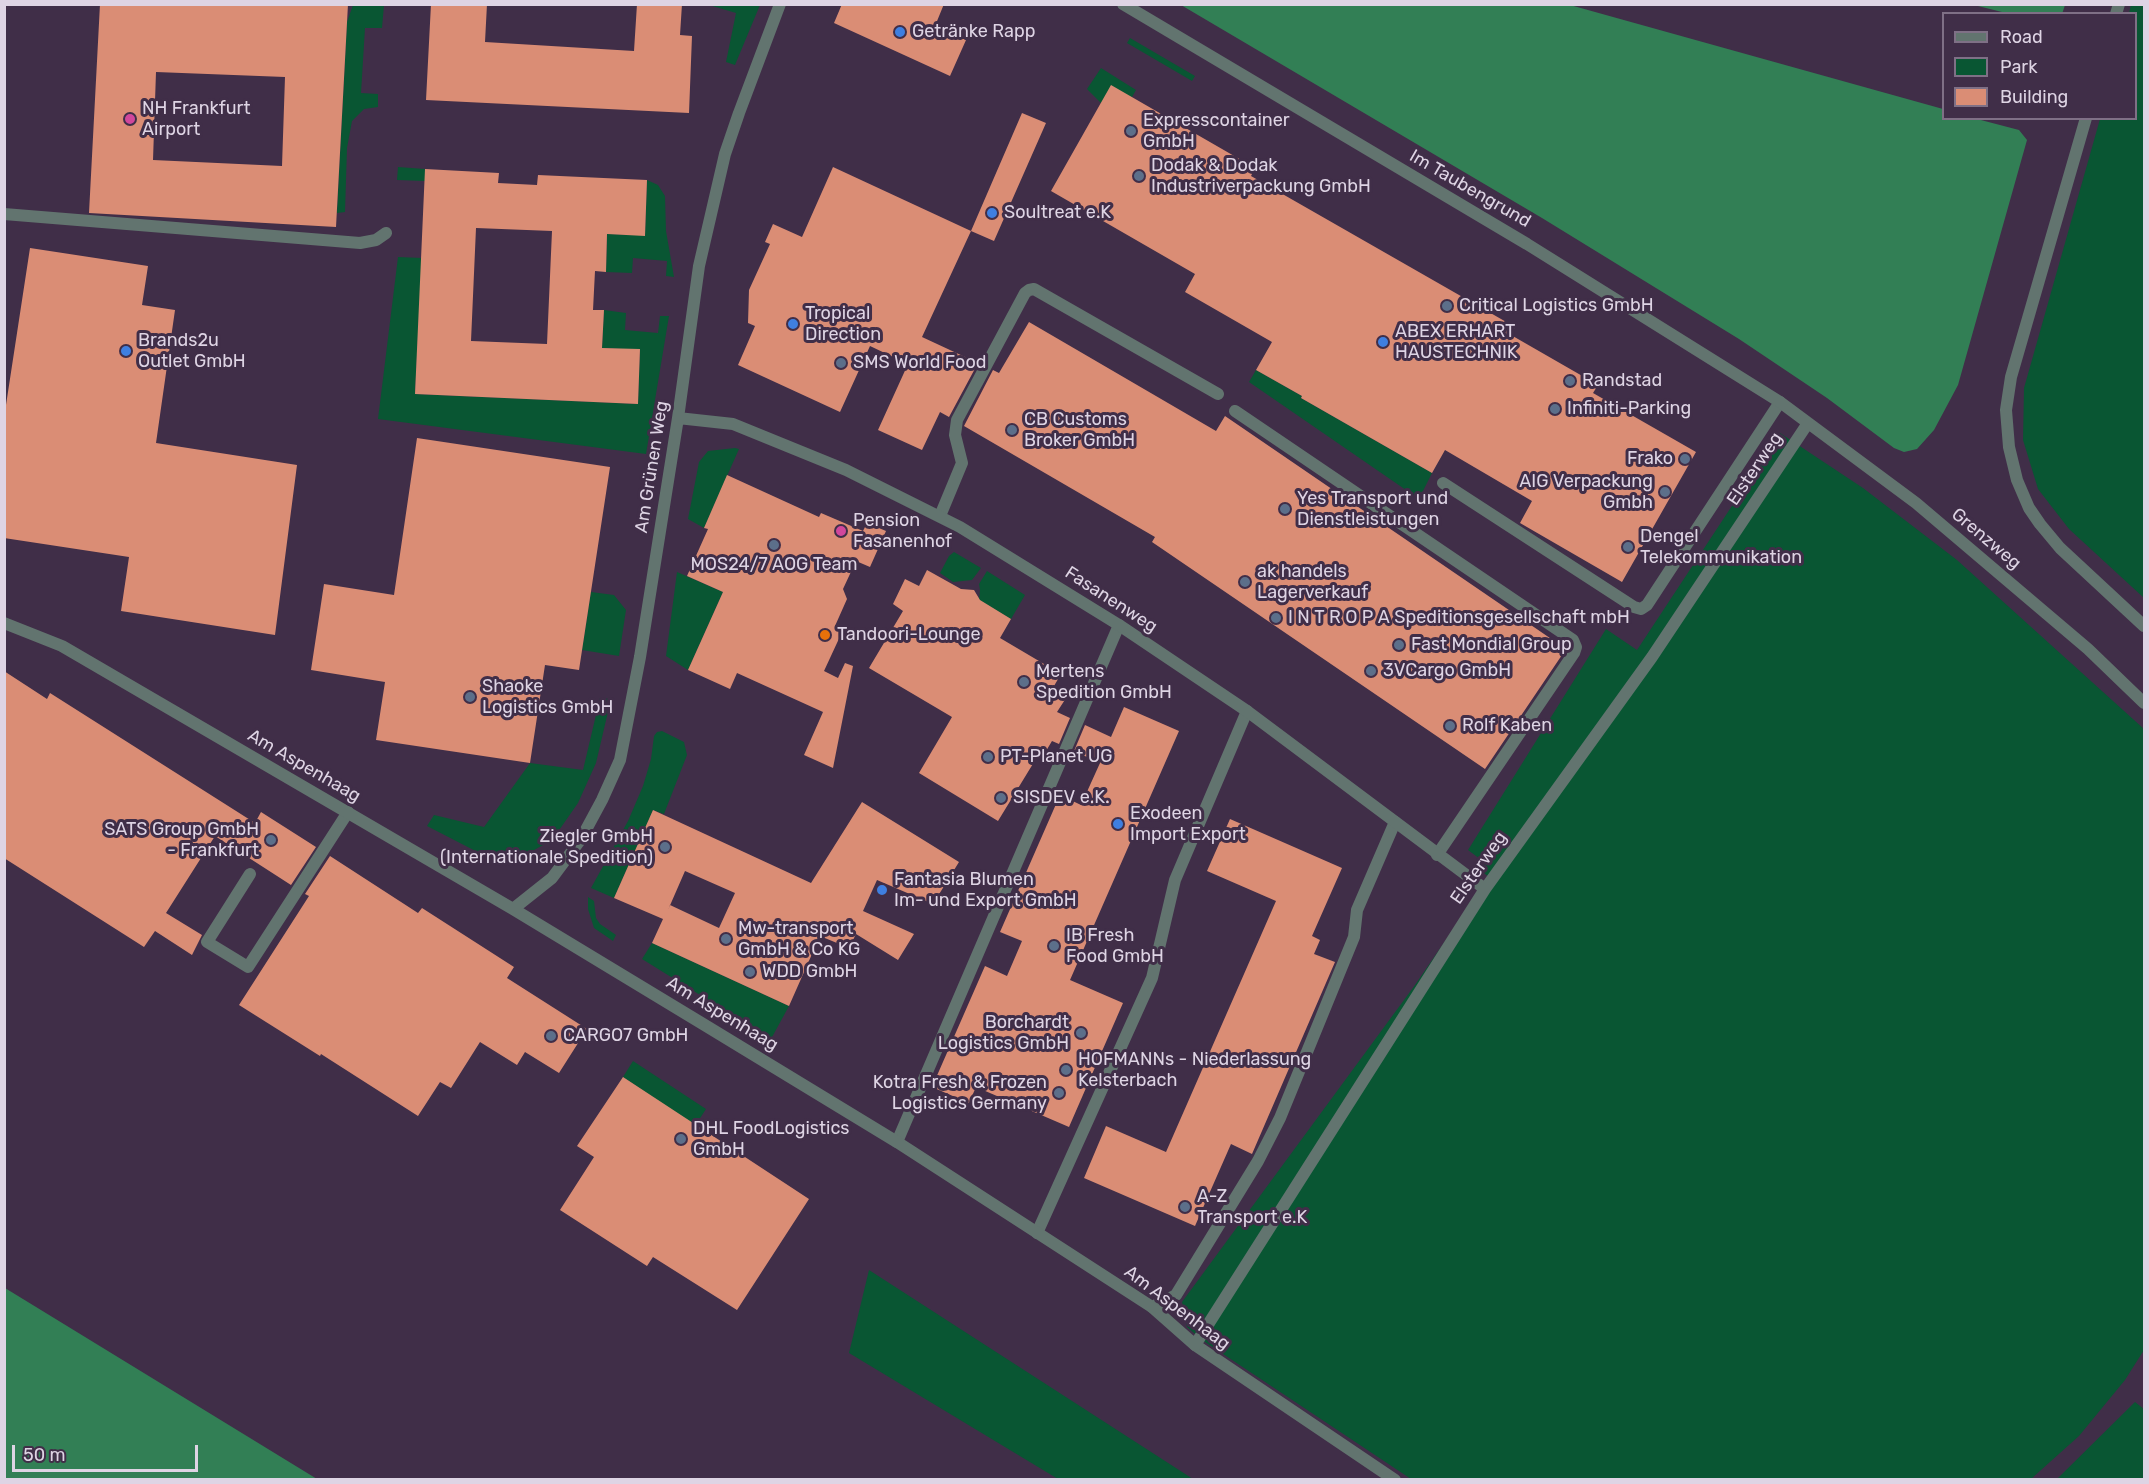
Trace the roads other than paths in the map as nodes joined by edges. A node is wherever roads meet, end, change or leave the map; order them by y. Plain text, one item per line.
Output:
1 (780, 4) edge
2 (1123, 4) edge
3 (2085, 120) edge
4 (4, 214) edge
5 (386, 233) dead end
6 (1218, 394) dead end
7 (1780, 402) junction
8 (1235, 411) dead end
9 (1795, 412) joint
10 (678, 418) junction
11 (1808, 423) junction
12 (1443, 483) dead end
13 (940, 516) junction
14 (4, 623) edge
15 (1119, 625) junction
16 (2145, 626) edge
17 (2145, 703) edge
18 (1247, 711) junction
19 (348, 812) junction
20 (1395, 822) junction
21 (1437, 855) junction
22 (250, 874) dead end
23 (1485, 889) junction
24 (513, 909) junction
25 (897, 1142) junction
26 (1037, 1233) junction
27 (1152, 1307) junction
28 (1195, 1345) junction
29 (1395, 1479) edge

1 - 10 street, Am Grünen Weg
2 - 7 street, Im Taubengrund
3 - 16 street
4 - 5 street
6 - 13 street
7 - 9 street, Im Taubengrund
7 - 12 street
8 - 21 street
9 - 11 street, Grenzweg
10 - 13 street, Fasanenweg
10 - 24 street, Am Grünen Weg
11 - 17 street, Grenzweg
11 - 23 street, Elsterweg
13 - 15 street, Fasanenweg
14 - 19 street, Am Aspenhaag
15 - 18 street, Fasanenweg
15 - 25 street
18 - 20 street, Fasanenweg
18 - 26 street
19 - 22 street
19 - 24 street, Am Aspenhaag
20 - 21 street, Fasanenweg
20 - 27 street
21 - 23 street, Fasanenweg
23 - 28 street, Elsterweg
24 - 25 street, Am Aspenhaag
25 - 26 street, Am Aspenhaag
26 - 27 street, Am Aspenhaag
27 - 28 street, Am Aspenhaag
28 - 29 street, Am Aspenhaag

